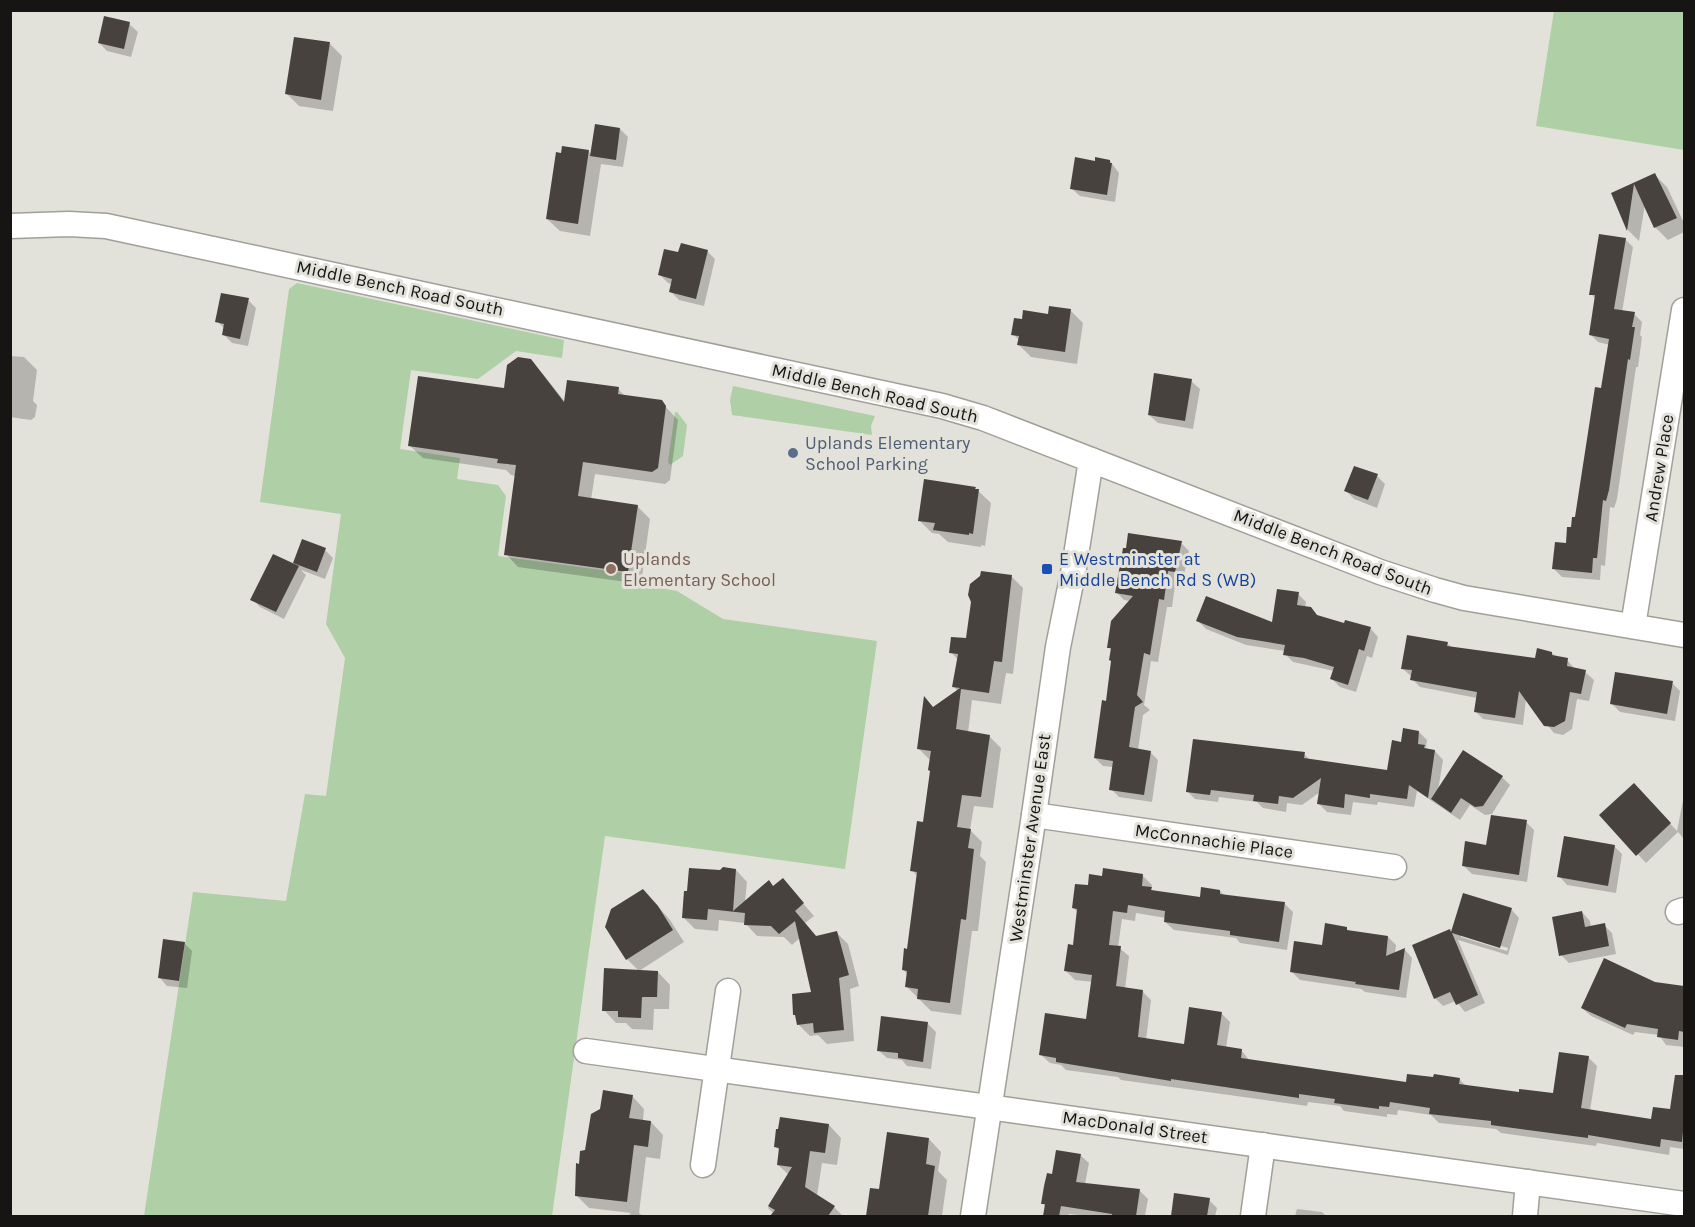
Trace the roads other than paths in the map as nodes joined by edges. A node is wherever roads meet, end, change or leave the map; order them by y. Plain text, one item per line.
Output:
1 (10, 226) edge
2 (1684, 310) edge
3 (1091, 460) junction
4 (1633, 626) junction
5 (1684, 635) edge
6 (1034, 815) junction
7 (1394, 867) dead end
8 (728, 991) dead end
9 (586, 1050) dead end
10 (717, 1069) junction
11 (991, 1107) junction
12 (1263, 1145) junction
13 (703, 1165) dead end
14 (1528, 1182) junction
15 (1684, 1204) edge
16 (973, 1216) edge
17 (1253, 1216) edge
18 (1525, 1216) edge

1 - 3 street, Middle Bench Road South
2 - 4 street, Andrew Place
3 - 4 street, Middle Bench Road South
3 - 6 street, Westminster Avenue East
4 - 5 street, Middle Bench Road South
6 - 7 street, McConnachie Place
6 - 11 street, Westminster Avenue East
8 - 10 street
9 - 10 street, MacDonald Street
10 - 11 street, MacDonald Street
10 - 13 street
11 - 12 street, MacDonald Street
11 - 16 street, Westminster Avenue East
12 - 14 street, MacDonald Street
12 - 17 street
14 - 15 street, MacDonald Street
14 - 18 street

